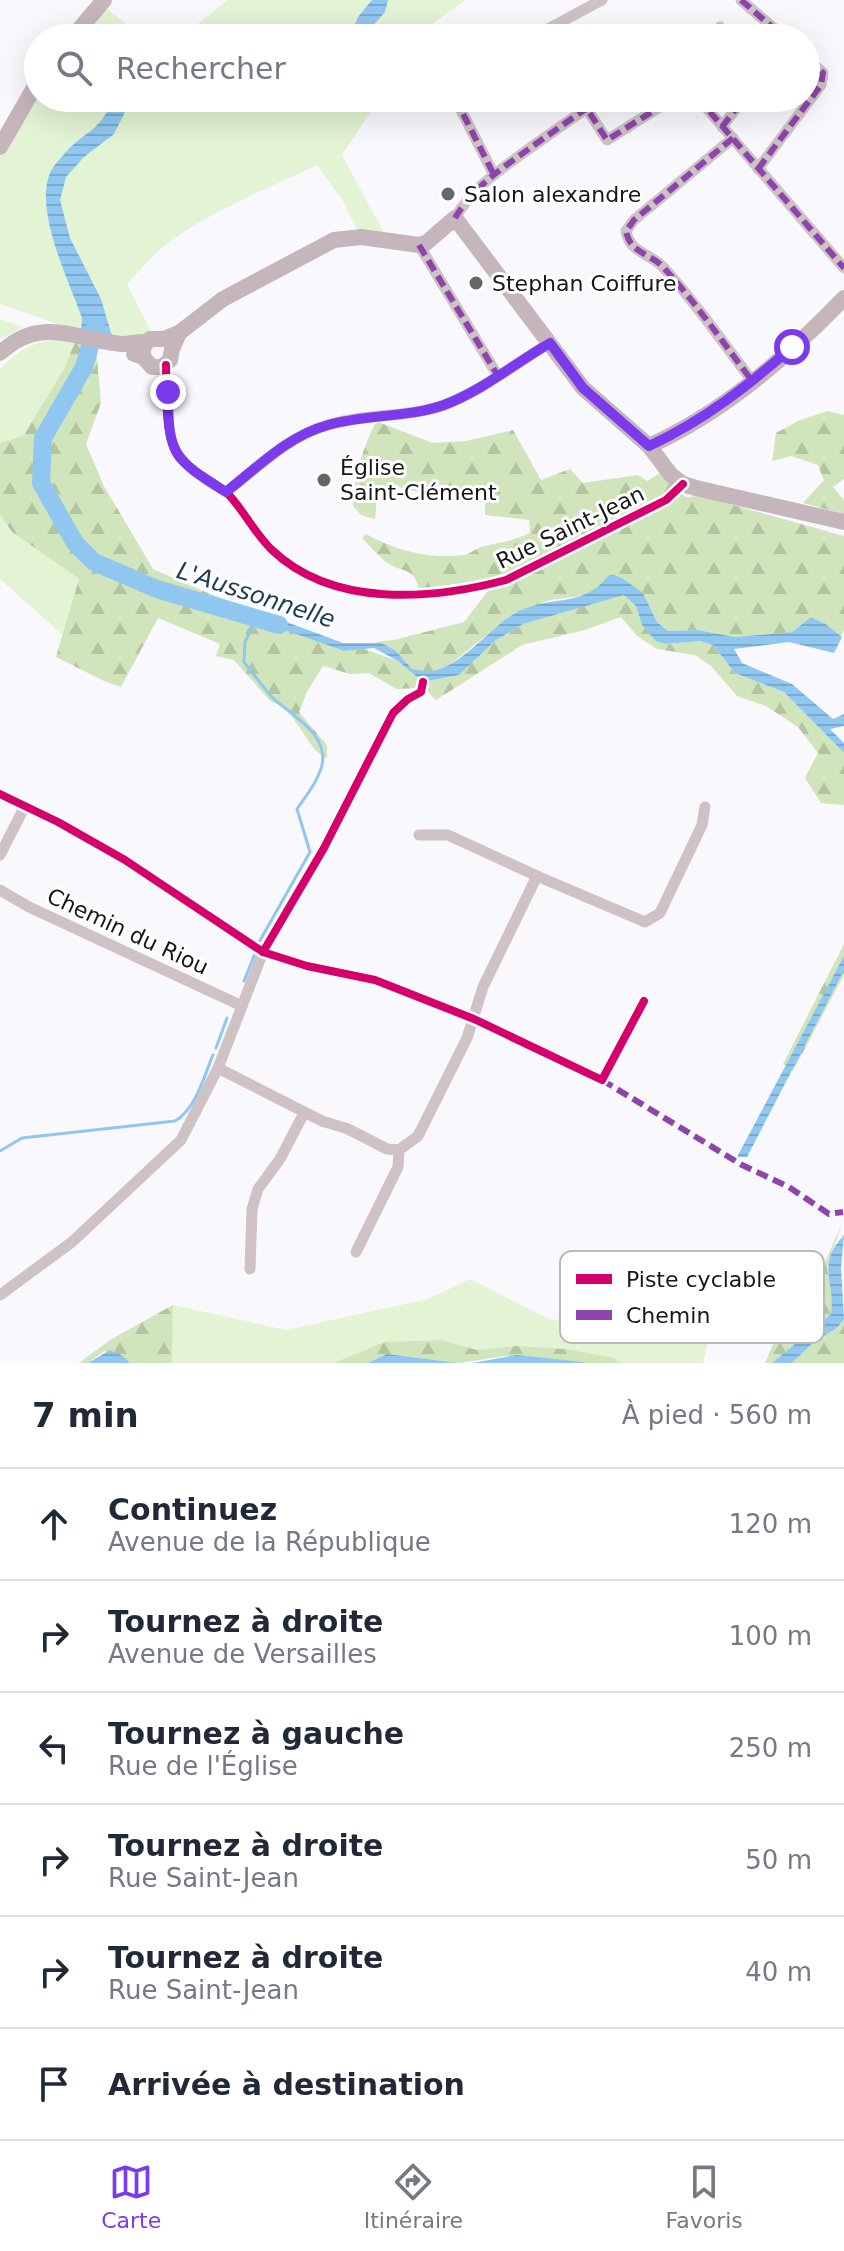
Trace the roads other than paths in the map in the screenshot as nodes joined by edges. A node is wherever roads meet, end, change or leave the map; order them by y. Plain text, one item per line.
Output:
1 (104, 0) edge
2 (602, 0) edge
3 (741, 0) edge
4 (84, 24) edge
5 (563, 24) edge
6 (769, 24) edge
7 (24, 105) edge
8 (462, 112) edge
9 (572, 112) edge
10 (589, 112) edge
11 (652, 112) edge
12 (710, 112) edge
13 (733, 112) edge
14 (801, 112) edge
15 (722, 127) junction
16 (733, 138) junction
17 (0, 147) edge
18 (758, 169) junction
19 (494, 175) junction
20 (455, 218) junction
21 (419, 245) junction
22 (844, 268) edge
23 (844, 298) edge
24 (172, 340) junction
25 (550, 343) junction
26 (144, 350) junction
27 (0, 353) edge
28 (166, 365) junction
29 (498, 376) junction
30 (753, 382) junction
31 (649, 446) junction
32 (683, 484) junction
33 (226, 492) junction
34 (844, 522) edge
35 (0, 794) edge
36 (25, 806) junction
37 (705, 807) dead end
38 (419, 835) dead end
39 (0, 855) edge
40 (537, 876) junction
41 (0, 890) edge
42 (259, 950) junction
43 (644, 1001) dead end
44 (242, 1006) junction
45 (474, 1019) junction
46 (218, 1068) junction
47 (304, 1113) junction
48 (399, 1150) junction
49 (356, 1252) dead end
50 (250, 1269) dead end
51 (0, 1295) edge

1 - 4 street
2 - 5 street
3 - 6 street
7 - 17 street
8 - 19 street
9 - 19 street
10 - 11 street
12 - 15 street
13 - 15 street
14 - 18 street
15 - 16 street
16 - 18 street
16 - 30 street
18 - 22 street
19 - 20 street
20 - 21 street
20 - 25 street
21 - 24 street
21 - 29 street
23 - 30 street
24 - 26 street
24 - 28 street
25 - 29 street
25 - 31 street
26 - 27 street
26 - 28 street
28 - 33 street, Rue Saint-Jean
29 - 33 street
30 - 31 street
31 - 32 street
32 - 33 street, Rue Saint-Jean
32 - 34 street
35 - 36 street
36 - 39 street
36 - 42 street
37 - 40 street
38 - 40 street
40 - 45 street
41 - 44 street, Chemin du Riou
42 - 44 street
42 - 45 street
43 - 45 street
44 - 46 street
45 - 48 street
46 - 47 street
46 - 51 street
47 - 48 street
47 - 50 street
48 - 49 street

